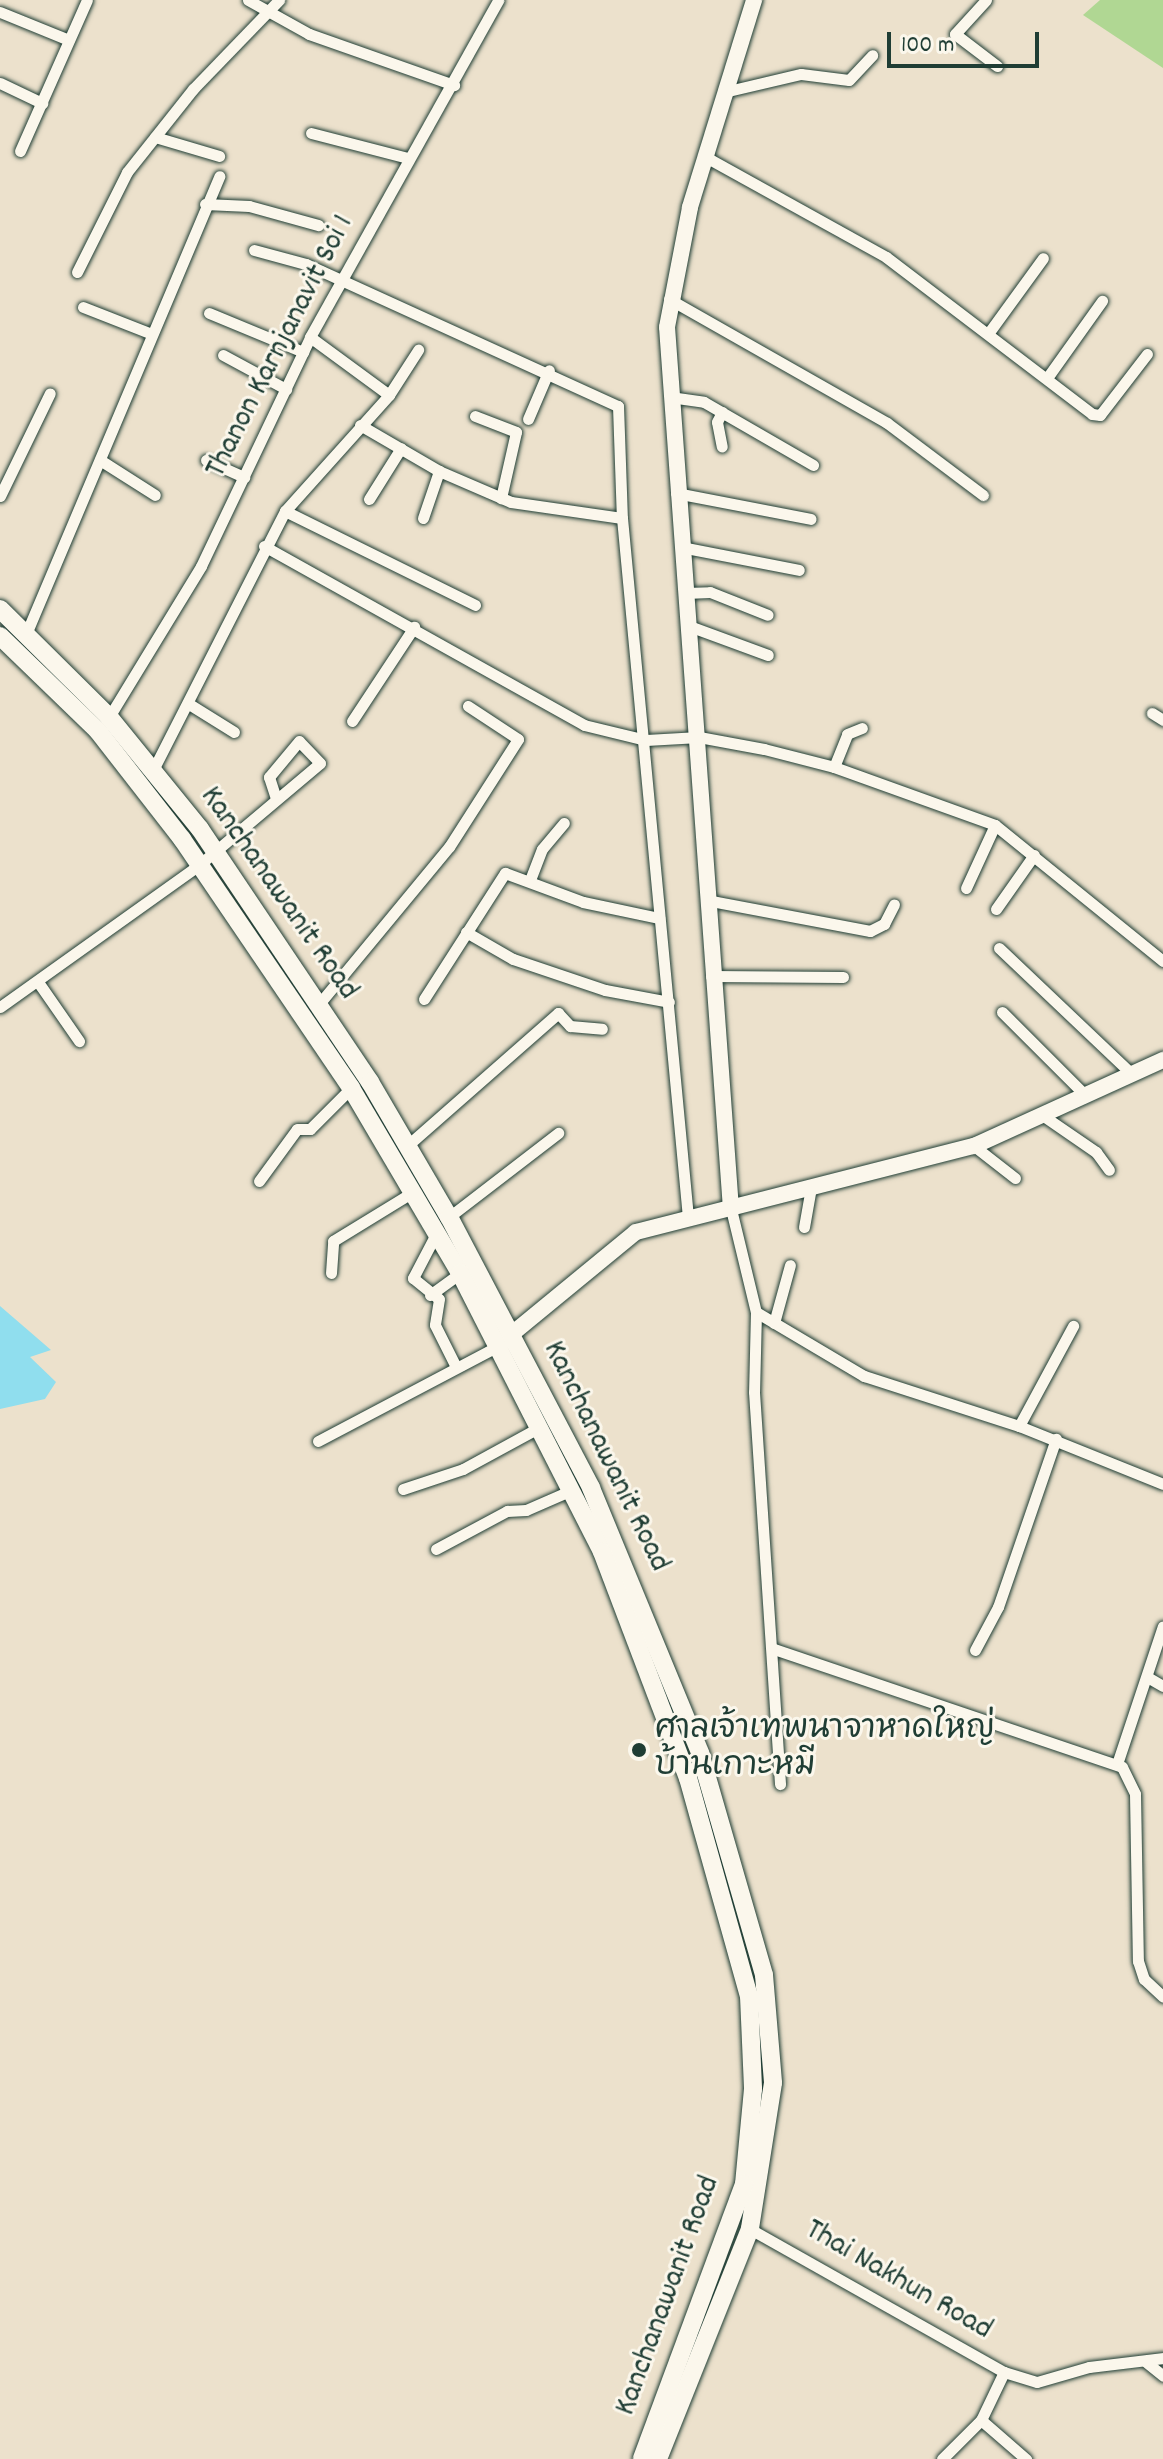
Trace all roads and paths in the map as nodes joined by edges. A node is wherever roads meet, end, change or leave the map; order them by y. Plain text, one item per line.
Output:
1 (87, 0) edge
2 (248, 0) edge
3 (279, 0) edge
4 (498, 0) edge
5 (754, 0) edge
6 (986, 0) edge
7 (0, 12) edge
8 (268, 14) junction
9 (69, 40) junction
10 (872, 55) dead end
11 (997, 66) dead end
12 (0, 83) edge
13 (454, 85) junction
14 (724, 92) junction
15 (42, 103) junction
16 (311, 133) dead end
17 (155, 137) junction
18 (20, 151) dead end
19 (219, 156) dead end
20 (704, 156) junction
21 (408, 158) junction
22 (219, 176) dead end
23 (205, 204) junction
24 (318, 225) dead end
25 (254, 250) dead end
26 (1043, 258) dead end
27 (77, 272) dead end
28 (341, 282) junction
29 (669, 299) junction
30 (1102, 301) dead end
31 (83, 307) dead end
32 (209, 313) dead end
33 (990, 331) junction
34 (152, 334) junction
35 (310, 337) junction
36 (418, 350) dead end
37 (303, 352) junction
38 (1147, 354) dead end
39 (223, 355) dead end
40 (549, 370) junction
41 (1047, 378) junction
42 (286, 389) junction
43 (50, 393) dead end
44 (389, 395) junction
45 (670, 397) junction
46 (722, 412) junction
47 (475, 416) dead end
48 (528, 419) dead end
49 (360, 425) junction
50 (722, 447) dead end
51 (401, 448) junction
52 (100, 460) junction
53 (206, 460) dead end
54 (813, 465) dead end
55 (439, 471) junction
56 (244, 477) junction
57 (676, 493) junction
58 (155, 495) dead end
59 (983, 495) dead end
60 (0, 496) edge
61 (501, 498) junction
62 (369, 499) dead end
63 (285, 511) junction
64 (423, 518) dead end
65 (622, 518) junction
66 (811, 519) dead end
67 (264, 546) junction
68 (681, 547) junction
69 (799, 570) dead end
70 (685, 593) junction
71 (475, 605) dead end
72 (0, 609) edge
73 (768, 615) dead end
74 (689, 626) junction
75 (414, 627) junction
76 (26, 634) junction
77 (0, 636) edge
78 (768, 655) dead end
79 (189, 704) junction
80 (468, 706) dead end
81 (1152, 713) dead end
82 (109, 717) junction
83 (1163, 720) edge
84 (352, 721) dead end
85 (862, 728) dead end
86 (234, 732) dead end
87 (699, 737) junction
88 (646, 740) junction
89 (834, 767) junction
90 (153, 770) junction
91 (276, 799) junction
92 (564, 823) dead end
93 (995, 825) junction
94 (213, 848) junction
95 (1034, 855) junction
96 (199, 865) junction
97 (530, 880) junction
98 (966, 888) dead end
99 (706, 900) junction
100 (894, 904) dead end
101 (996, 909) dead end
102 (659, 918) junction
103 (466, 932) junction
104 (999, 948) dead end
105 (1163, 961) edge
106 (711, 976) junction
107 (843, 977) dead end
108 (38, 982) junction
109 (424, 999) dead end
110 (669, 1002) junction
111 (0, 1007) edge
112 (312, 1010) junction
113 (1002, 1012) dead end
114 (602, 1029) dead end
115 (79, 1041) dead end
116 (1163, 1060) edge
117 (1132, 1074) junction
118 (351, 1088) junction
119 (1086, 1096) junction
120 (1045, 1117) junction
121 (558, 1133) dead end
122 (408, 1145) junction
123 (974, 1146) junction
124 (1109, 1170) dead end
125 (1015, 1178) dead end
126 (259, 1181) dead end
127 (811, 1189) junction
128 (413, 1192) junction
129 (731, 1209) junction
130 (449, 1217) junction
131 (688, 1218) junction
132 (804, 1227) dead end
133 (437, 1232) junction
134 (790, 1265) dead end
135 (331, 1273) dead end
136 (460, 1273) junction
137 (430, 1295) junction
138 (756, 1312) junction
139 (774, 1323) junction
140 (1073, 1326) dead end
141 (504, 1340) junction
142 (456, 1367) junction
143 (1019, 1426) junction
144 (540, 1427) junction
145 (1056, 1439) junction
146 (318, 1441) dead end
147 (1163, 1484) edge
148 (403, 1489) dead end
149 (572, 1490) junction
150 (436, 1549) dead end
151 (1163, 1626) edge
152 (774, 1649) junction
153 (975, 1650) dead end
154 (1149, 1678) junction
155 (1163, 1686) edge
156 (1117, 1764) junction
157 (780, 1784) dead end
158 (1163, 1997) edge
159 (750, 2229) junction
160 (1163, 2358) edge
161 (1146, 2362) junction
162 (1004, 2372) junction
163 (1163, 2376) edge
164 (981, 2420) junction
165 (642, 2459) edge
166 (658, 2459) edge
167 (942, 2459) edge
168 (1026, 2459) edge

1 - 9 street
2 - 8 street
3 - 8 street
4 - 13 street, Thanon Karnjanavit Soi 1
5 - 14 street
6 - 11 street
7 - 9 street
8 - 13 street
8 - 17 street
9 - 15 street
10 - 14 street
12 - 15 street
13 - 21 street, Thanon Karnjanavit Soi 1
14 - 20 street
15 - 18 street
16 - 21 street
17 - 19 street
17 - 27 street
20 - 29 street
20 - 33 street
21 - 28 street, Thanon Karnjanavit Soi 1
22 - 23 street
23 - 24 street
23 - 34 street
25 - 28 street
26 - 33 street
28 - 35 street, Thanon Karnjanavit Soi 1
28 - 40 street
29 - 45 street
29 - 59 street
30 - 41 street
31 - 34 street
32 - 37 street
33 - 41 street
34 - 52 street
35 - 37 street, Thanon Karnjanavit Soi 1
35 - 44 street
36 - 44 street
37 - 42 street, Thanon Karnjanavit Soi 1
38 - 41 street
39 - 42 street
40 - 48 street
40 - 65 street
42 - 56 street, Thanon Karnjanavit Soi 1
43 - 60 street
44 - 49 street
45 - 46 street
45 - 57 street
46 - 50 street
46 - 54 street
47 - 61 street
49 - 51 street
49 - 63 street
51 - 55 street
51 - 62 street
52 - 58 street
52 - 76 street
53 - 56 street
55 - 61 street
55 - 64 street
56 - 82 street, Thanon Karnjanavit Soi 1
57 - 66 street
57 - 68 street
61 - 65 street
63 - 67 street
63 - 71 street
65 - 88 street
67 - 75 street
67 - 79 street
68 - 69 street
68 - 70 street
70 - 73 street
70 - 74 street
72 - 76 main road, Kanchanawanit Road
74 - 78 street
74 - 87 street
75 - 84 street
75 - 88 street
76 - 82 main road, Kanchanawanit Road
77 - 96 main road, Kanchanawanit Road
79 - 86 street
79 - 90 street
80 - 112 street
81 - 83 street
82 - 90 main road, Kanchanawanit Road
85 - 89 street
87 - 88 street
87 - 89 street
87 - 99 street
88 - 102 street
89 - 93 street
90 - 94 main road, Kanchanawanit Road
91 - 91 street
91 - 94 street
92 - 97 street
93 - 95 street
93 - 98 street
94 - 96 street
94 - 112 main road, Kanchanawanit Road
95 - 101 street
95 - 105 street
96 - 108 street
96 - 112 main road, Kanchanawanit Road
97 - 102 street
97 - 103 street
99 - 100 street
99 - 106 street
102 - 110 street
103 - 109 street
103 - 110 street
104 - 117 street
106 - 107 street
106 - 129 street
108 - 111 street
108 - 115 street
110 - 131 street
112 - 118 main road, Kanchanawanit Road
112 - 122 main road, Kanchanawanit Road
113 - 119 street
114 - 122 street
116 - 117 street
117 - 119 street
118 - 126 street
118 - 128 main road, Kanchanawanit Road
119 - 120 street
120 - 123 street
120 - 124 street
121 - 130 street
122 - 130 main road, Kanchanawanit Road
123 - 125 street
123 - 127 street
127 - 129 street
127 - 132 street
128 - 133 main road, Kanchanawanit Road
128 - 135 street
129 - 131 street
129 - 138 street
130 - 141 main road, Kanchanawanit Road
131 - 141 street
133 - 136 main road, Kanchanawanit Road
133 - 137 street
134 - 139 street
136 - 137 street
136 - 141 main road, Kanchanawanit Road
137 - 142 street
138 - 139 street
138 - 152 street
139 - 143 street
140 - 143 street
141 - 142 street
141 - 144 main road, Kanchanawanit Road
141 - 159 main road, Kanchanawanit Road
142 - 146 street
143 - 145 street
144 - 148 street
144 - 149 main road, Kanchanawanit Road
145 - 147 street
145 - 153 street
149 - 150 street
149 - 165 main road, Kanchanawanit Road
151 - 154 street
152 - 156 street
152 - 157 street
154 - 155 street
154 - 156 street
156 - 158 street
159 - 162 street, Thai Nakhun Road
159 - 166 main road, Kanchanawanit Road
160 - 161 street
161 - 162 street
161 - 163 street
162 - 164 street, Thai Nakhun Road
164 - 167 street, Thai Nakhun Road
164 - 168 street

